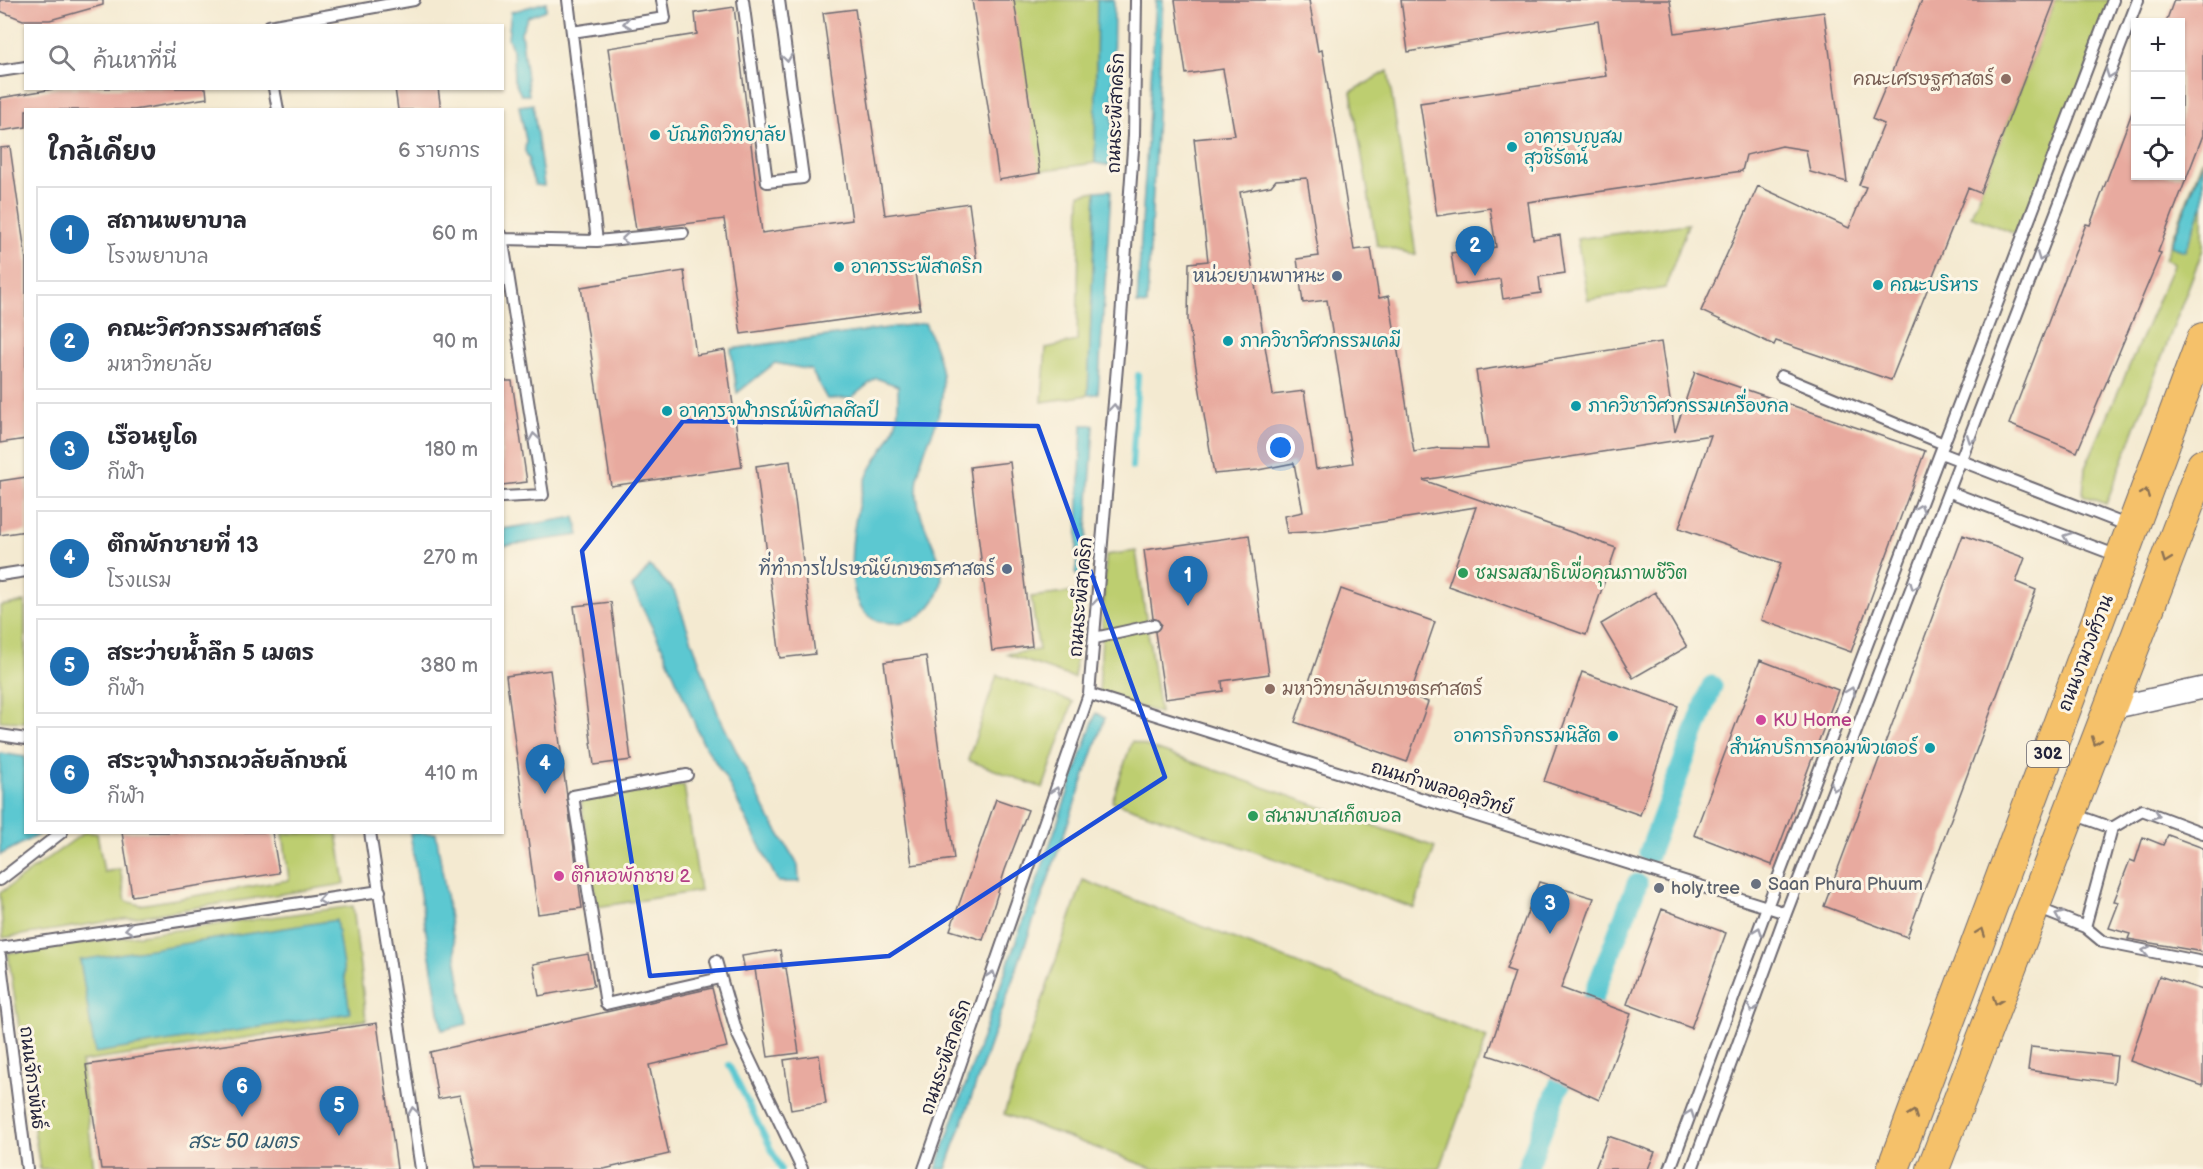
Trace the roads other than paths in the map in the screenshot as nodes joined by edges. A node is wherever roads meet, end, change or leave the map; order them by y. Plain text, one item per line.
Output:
1 (414, 0) edge
2 (568, 0) edge
3 (662, 0) edge
4 (743, 0) edge
5 (779, 0) edge
6 (1136, 0) edge
7 (2113, 0) edge
8 (2138, 0) edge
9 (281, 24) edge
10 (572, 32) junction
11 (24, 67) edge
12 (0, 71) edge
13 (274, 90) edge
14 (278, 108) edge
15 (683, 233) dead end
16 (504, 238) edge
17 (597, 241) junction
18 (504, 244) edge
19 (2203, 339) edge
20 (1781, 376) dead end
21 (1943, 448) junction
22 (1963, 461) junction
23 (2203, 465) edge
24 (1950, 492) junction
25 (504, 497) edge
26 (2133, 527) junction
27 (2122, 557) junction
28 (24, 571) edge
29 (0, 575) edge
30 (1154, 625) dead end
31 (1095, 638) junction
32 (2203, 688) edge
33 (1089, 694) junction
34 (2108, 709) junction
35 (0, 735) edge
36 (24, 739) edge
37 (687, 775) dead end
38 (2069, 812) junction
39 (2112, 828) junction
40 (2203, 833) edge
41 (57, 834) edge
42 (370, 834) edge
43 (0, 880) edge
44 (380, 891) junction
45 (2033, 906) junction
46 (1767, 907) junction
47 (1786, 913) junction
48 (2085, 927) junction
49 (0, 948) edge
50 (0, 956) edge
51 (716, 962) dead end
52 (2203, 962) edge
53 (720, 978) junction
54 (27, 1169) edge
55 (422, 1169) edge
56 (802, 1169) edge
57 (924, 1169) edge
58 (1670, 1169) edge
59 (1692, 1169) edge
60 (1893, 1169) edge
61 (1933, 1169) edge

1 - 9 lane
2 - 10 lane
3 -> 10 lane
5 -> 4 lane
31 -> 6 lane, ถนนระพีสาคริก
7 - 21 lane
8 -> 22 lane
10 - 17 lane
11 - 12 lane
13 - 14 lane
15 -> 17 lane
16 - 17 lane
25 -> 18 lane
26 -> 19 main road, ถนนงามวงศ์วาน / 302
20 - 21 lane
21 - 22 lane
46 -> 21 lane
22 - 24 lane
22 - 26 lane
23 -> 34 main road, 302
27 -> 24 lane
24 -> 47 lane
26 - 27 main road, ถนนงามวงศ์วาน / 302
60 -> 27 main road, ถนนงามวงศ์วาน / 302
28 - 29 lane
30 - 31 lane
31 - 33 lane, ถนนระพีสาคริก
32 - 34 street
33 - 46 lane, ถนนกำพลอดุลวิทย์
57 -> 33 lane, ถนนระพีสาคริก
34 -> 38 main road, 302
35 - 36 lane
37 - 53 lane
38 - 39 lane
38 - 45 main road, 302
39 -> 40 lane
39 - 48 lane
41 - 43 lane
42 - 44 lane
44 -> 49 lane
55 -> 44 lane
48 -> 45 lane
45 -> 61 main road, 302
46 - 47 lane, ถนนกำพลอดุลวิทย์
58 -> 46 lane
47 -> 59 lane
52 -> 48 lane
50 - 54 lane, ถนนจักรพันธ์
51 - 53 lane
53 - 56 lane

